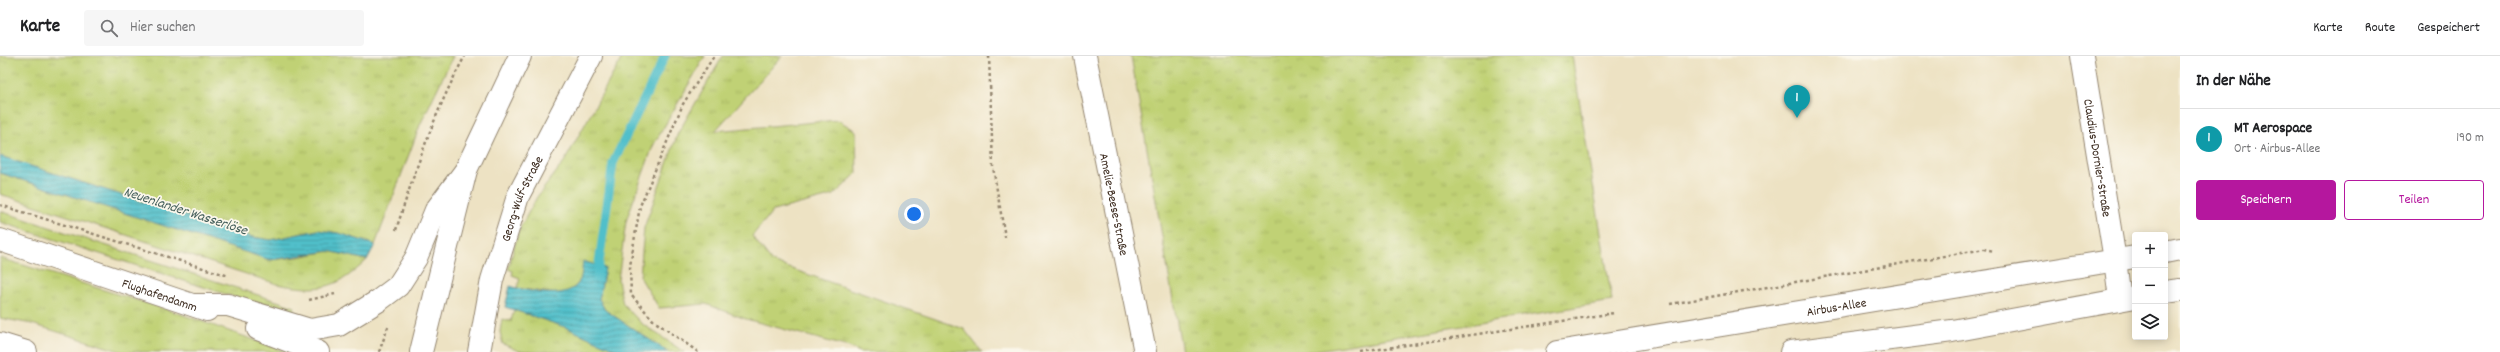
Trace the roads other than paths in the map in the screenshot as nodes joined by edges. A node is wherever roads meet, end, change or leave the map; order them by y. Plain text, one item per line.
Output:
1 (520, 56) edge
2 (591, 56) edge
3 (1085, 56) edge
4 (2082, 56) edge
5 (466, 170) junction
6 (0, 240) edge
7 (2180, 249) edge
8 (2168, 251) edge
9 (2125, 258) edge
10 (2180, 290) edge
11 (2168, 292) edge
12 (2127, 298) edge
13 (194, 305) junction
14 (0, 344) edge
15 (26, 352) edge
16 (318, 352) edge
17 (421, 352) edge
18 (479, 352) edge
19 (1145, 352) edge
20 (1557, 352) edge
21 (1791, 352) edge

1 - 5 street
2 - 18 street, Georg-Wulf-Straße
3 - 19 street, Amelie-Beese-Straße
4 - 9 street, Claudius-Dornier-Straße
5 - 13 street
5 - 17 street
6 - 13 street, Flughafendamm
7 - 8 street
9 - 12 street
9 - 20 street, Airbus-Allee
10 - 11 street
12 - 21 street
13 - 16 street, Flughafendamm
14 - 15 street

